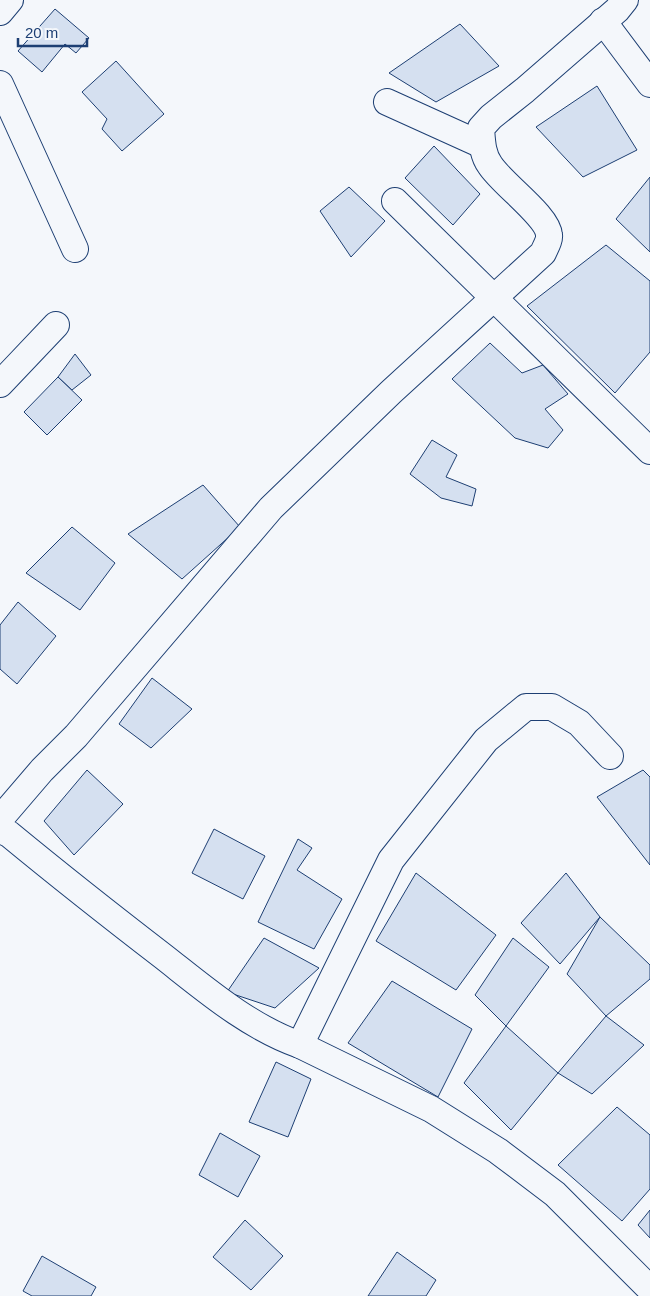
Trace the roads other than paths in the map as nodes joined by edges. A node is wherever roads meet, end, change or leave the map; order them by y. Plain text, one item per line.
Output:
1 (10, 0) edge
2 (625, 0) edge
3 (0, 12) edge
4 (604, 21) junction
5 (0, 84) edge
6 (650, 84) edge
7 (387, 102) dead end
8 (482, 145) junction
9 (395, 201) dead end
10 (75, 249) dead end
11 (494, 299) junction
12 (56, 325) dead end
13 (0, 384) edge
14 (650, 451) edge
15 (610, 756) dead end
16 (0, 819) edge
17 (0, 830) edge
18 (300, 1045) junction
19 (650, 1289) edge

1 - 3 street
2 - 4 street
4 - 6 street
4 - 8 street
5 - 10 street
7 - 8 street
8 - 11 street
9 - 11 street
11 - 14 street
11 - 16 street
12 - 13 street
15 - 18 street
17 - 18 street
18 - 19 street

